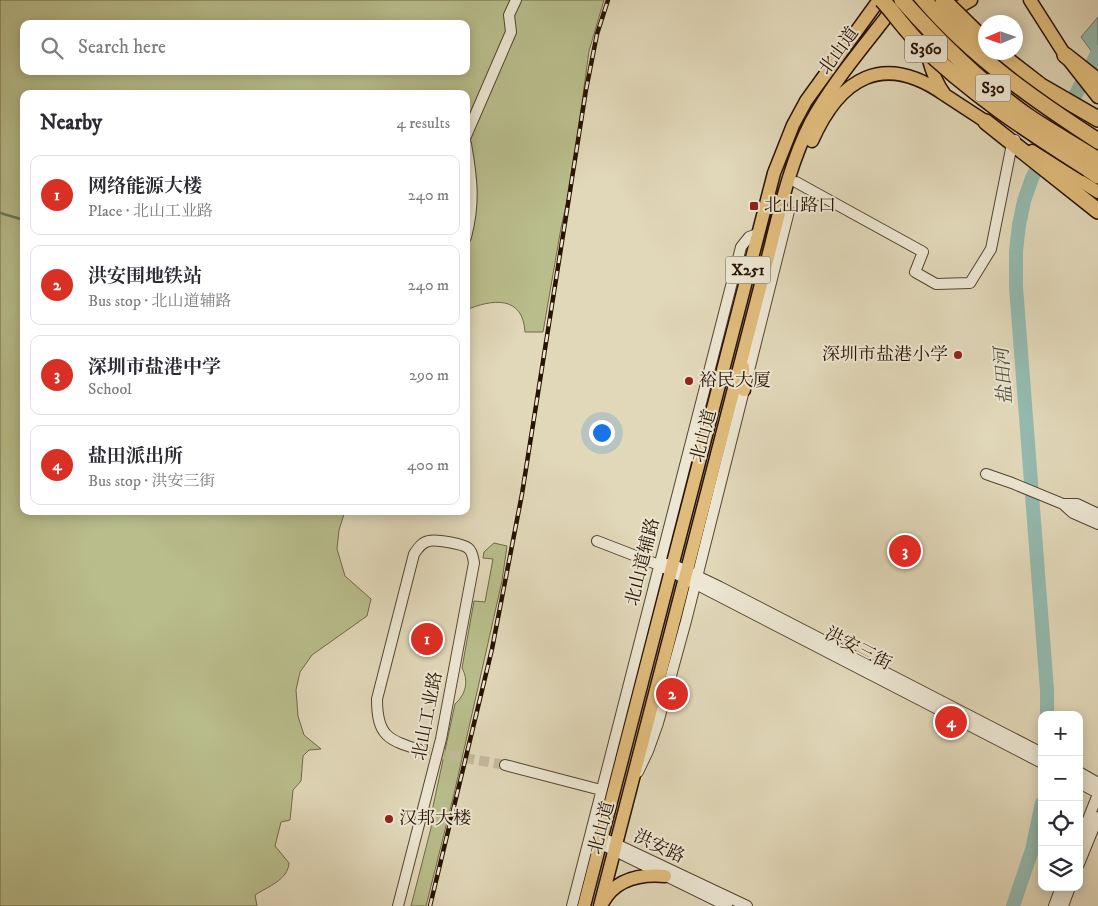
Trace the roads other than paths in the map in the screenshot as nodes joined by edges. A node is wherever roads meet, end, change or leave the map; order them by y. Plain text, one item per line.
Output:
1 (516, 0) edge
2 (881, 0) edge
3 (900, 0) edge
4 (919, 0) edge
5 (924, 0) edge
6 (943, 0) edge
7 (971, 0) edge
8 (1024, 0) edge
9 (1033, 4) edge
10 (978, 34) edge
11 (926, 46) junction
12 (1065, 55) joint
13 (1007, 60) edge
14 (1097, 90) edge
15 (945, 95) junction
16 (1098, 119) edge
17 (986, 122) joint
18 (470, 127) edge
19 (1098, 141) edge
20 (1015, 142) junction
21 (470, 167) edge
22 (1095, 168) edge
23 (1058, 176) junction
24 (796, 182) junction
25 (1098, 192) edge
26 (789, 211) junction
27 (1098, 211) edge
28 (470, 214) edge
29 (767, 261) junction
30 (743, 354) junction
31 (744, 390) junction
32 (986, 474) dead end
33 (1063, 504) junction
34 (1098, 514) edge
35 (1098, 524) edge
36 (596, 541) dead end
37 (667, 567) junction
38 (691, 578) junction
39 (420, 750) tunnel mouth
40 (1038, 755) edge
41 (505, 765) tunnel mouth
42 (1083, 774) edge
43 (1098, 783) edge
44 (1083, 785) edge
45 (601, 790) junction
46 (1098, 793) edge
47 (1098, 817) edge
48 (1083, 832) edge
49 (596, 839) junction
50 (615, 848) junction
51 (1083, 854) edge
52 (665, 876) junction
53 (1060, 891) edge
54 (1069, 891) edge
55 (398, 906) edge
56 (572, 906) edge
57 (584, 906) edge
58 (600, 906) edge
59 (727, 906) edge
60 (747, 906) edge
61 (1054, 906) edge
62 (1063, 906) edge

1 - 18 street
2 - 22 highway, bridge
2 - 37 main road, 北山道 / X251
3 - 22 highway, S30, bridge
3 - 29 main road, 北山道 / X251
4 - 11 main road, S360
5 - 19 highway, S30, bridge
6 - 10 highway, bridge
7 - 11 main road
8 - 9 main road
9 - 12 main road
11 - 15 main road, S360
12 - 14 highway
13 - 16 highway
15 - 17 main road, S360
15 - 24 main road
17 - 20 highway
20 - 23 main road
20 - 23 highway
20 - 24 street
21 - 28 street
23 - 25 main road
23 - 27 highway
24 - 26 main road
26 - 29 main road
26 - 31 street
29 - 30 main road, 北山道 / X251
30 - 31 main road
30 - 38 main road, 北山道 / X251
31 - 38 street
32 - 33 street
33 - 34 street
33 - 35 street
36 - 37 street, 洪安三街
37 - 38 street, 洪安三街
37 - 45 street, 北山道辅路
37 - 49 main road, 北山道 / X251
38 - 40 street, 洪安三街
38 - 50 main road, 北山道 / X251
39 - 55 street, 北山工业路
41 - 45 street
42 - 43 street
44 - 46 street
45 - 49 street, 北山道辅路
46 - 48 street
47 - 51 street
49 - 50 street, 洪安路
49 - 56 street, 北山道辅路
49 - 57 main road, 北山道 / X251
50 - 52 street, 洪安路
50 - 58 main road, 北山道 / X251
50 - 60 street, 洪安路
52 - 58 main road
52 - 59 street, 洪安路
53 - 61 street
54 - 62 street

